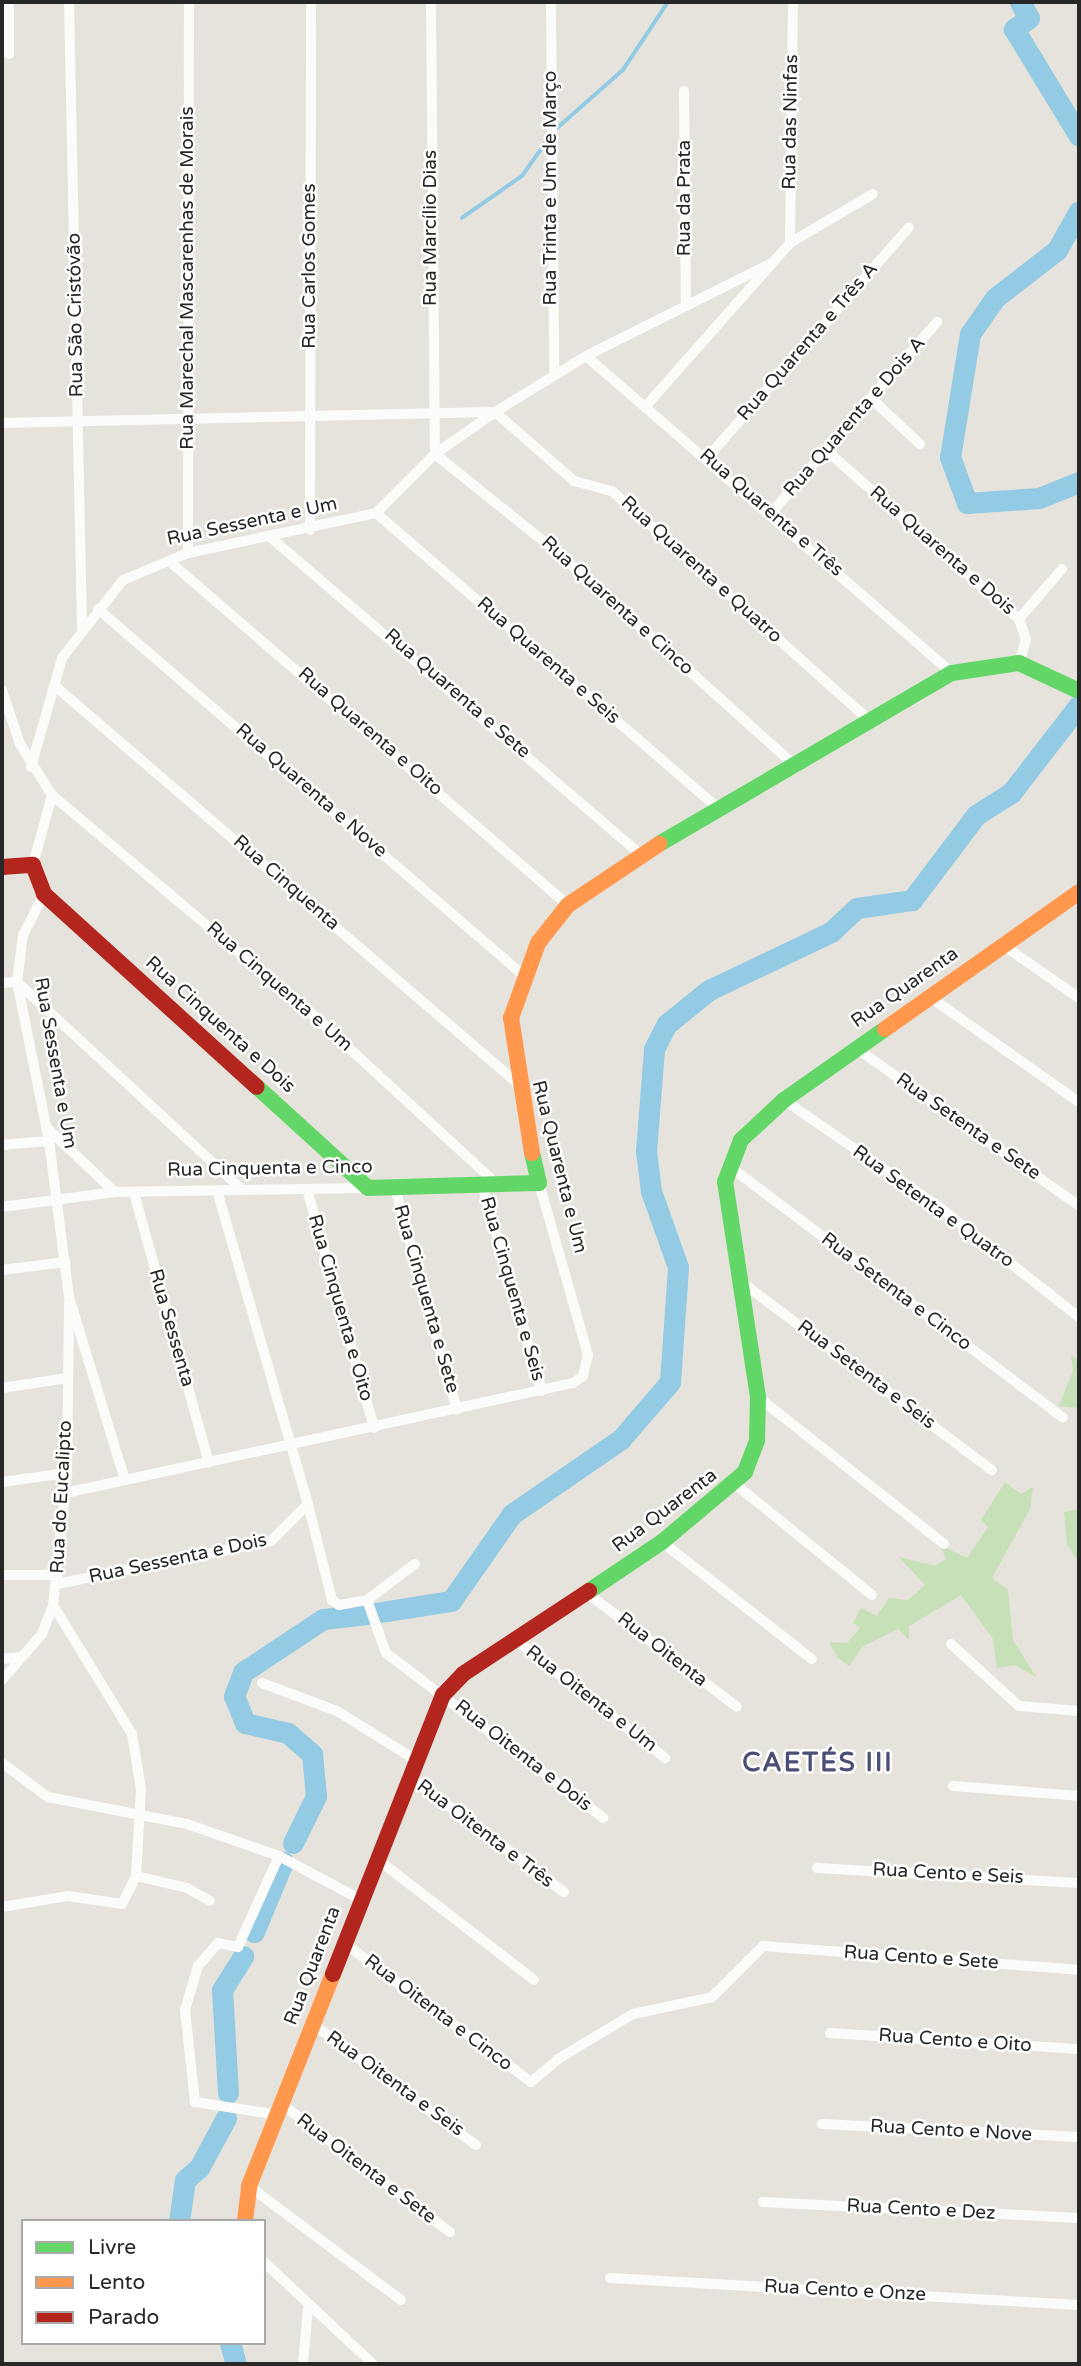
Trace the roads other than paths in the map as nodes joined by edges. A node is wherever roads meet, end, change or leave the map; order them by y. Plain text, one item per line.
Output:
1 (9, 2) edge
2 (69, 2) edge
3 (188, 2) edge
4 (311, 2) edge
5 (431, 2) edge
6 (551, 2) edge
7 (793, 2) edge
8 (9, 54) dead end
9 (684, 91) dead end
10 (873, 194) dead end
11 (909, 227) dead end
12 (790, 243) junction
13 (772, 263) junction
14 (686, 304) junction
15 (937, 322) dead end
16 (586, 356) junction
17 (554, 375) junction
18 (874, 401) junction
19 (645, 407) junction
20 (495, 412) junction
21 (431, 414) junction
22 (309, 416) junction
23 (187, 419) junction
24 (78, 422) junction
25 (2, 423) edge
26 (920, 444) dead end
27 (828, 452) junction
28 (435, 454) junction
29 (708, 457) junction
30 (772, 512) junction
31 (376, 513) junction
32 (310, 530) junction
33 (269, 536) junction
34 (188, 554) junction
35 (169, 561) junction
36 (1062, 569) dead end
37 (98, 609) junction
38 (1019, 619) junction
39 (82, 628) junction
40 (1019, 663) junction
41 (952, 673) junction
42 (55, 686) junction
43 (1074, 688) edge
44 (2, 690) edge
45 (868, 719) junction
46 (793, 764) junction
47 (31, 767) junction
48 (52, 795) junction
49 (720, 810) junction
50 (642, 856) junction
51 (33, 865) junction
52 (2, 867) edge
53 (44, 894) junction
54 (1078, 894) edge
55 (568, 905) junction
56 (1003, 945) junction
57 (523, 975) junction
58 (17, 982) junction
59 (2, 983) edge
60 (930, 997) junction
61 (1079, 998) edge
62 (856, 1048) junction
63 (516, 1082) junction
64 (784, 1100) junction
65 (1079, 1102) edge
66 (47, 1128) junction
67 (49, 1141) junction
68 (2, 1145) edge
69 (729, 1166) junction
70 (539, 1183) junction
71 (491, 1187) junction
72 (368, 1188) junction
73 (395, 1188) junction
74 (242, 1189) junction
75 (307, 1189) junction
76 (217, 1190) junction
77 (115, 1192) junction
78 (134, 1192) junction
79 (56, 1196) junction
80 (1079, 1206) edge
81 (2, 1207) edge
82 (65, 1262) junction
83 (2, 1270) edge
84 (740, 1281) junction
85 (69, 1297) junction
86 (1079, 1317) edge
87 (67, 1378) junction
88 (2, 1388) edge
89 (542, 1391) junction
90 (758, 1397) junction
91 (457, 1410) junction
92 (1063, 1418) dead end
93 (374, 1428) junction
94 (291, 1446) junction
95 (209, 1463) junction
96 (992, 1470) dead end
97 (67, 1474) junction
98 (125, 1480) junction
99 (2, 1482) edge
100 (736, 1484) junction
101 (65, 1493) junction
102 (308, 1504) junction
103 (662, 1542) junction
104 (944, 1544) dead end
105 (415, 1564) dead end
106 (2, 1575) edge
107 (58, 1580) junction
108 (587, 1592) junction
109 (872, 1595) dead end
110 (368, 1600) junction
111 (54, 1605) junction
112 (517, 1641) junction
113 (951, 1644) dead end
114 (20, 1657) junction
115 (2, 1659) edge
116 (812, 1659) dead end
117 (2, 1680) edge
118 (261, 1682) dead end
119 (443, 1695) junction
120 (737, 1707) dead end
121 (1079, 1711) edge
122 (665, 1758) dead end
123 (414, 1759) junction
124 (2, 1763) edge
125 (407, 1775) junction
126 (953, 1786) dead end
127 (1079, 1796) edge
128 (141, 1815) junction
129 (603, 1818) dead end
130 (279, 1856) junction
131 (377, 1858) junction
132 (817, 1868) dead end
133 (136, 1876) junction
134 (1079, 1883) edge
135 (564, 1892) dead end
136 (361, 1900) junction
137 (210, 1901) dead end
138 (2, 1907) edge
139 (344, 1943) junction
140 (764, 1946) joint
141 (1079, 1970) edge
142 (534, 1980) dead end
143 (313, 2024) junction
144 (830, 2033) dead end
145 (1079, 2049) edge
146 (281, 2110) junction
147 (822, 2124) dead end
148 (1079, 2137) edge
149 (476, 2145) dead end
150 (249, 2186) junction
151 (763, 2202) dead end
152 (1079, 2218) edge
153 (245, 2219) edge
154 (450, 2232) dead end
155 (266, 2264) edge
156 (610, 2278) dead end
157 (401, 2300) dead end
158 (1079, 2305) edge
159 (308, 2308) junction
160 (303, 2364) edge
161 (373, 2364) edge

1 - 8 street
2 - 24 street, Rua São Cristóvão
3 - 23 street, Rua Marechal Mascarenhas de Morais
4 - 22 street, Rua Carlos Gomes
5 - 21 street, Rua Marcílio Dias
6 - 17 street, Rua Trinta e Um de Março
7 - 12 street, Rua das Ninfas
9 - 14 street, Rua da Prata
10 - 12 street
11 - 29 street, Rua Quarenta e Três A
12 - 13 street
13 - 14 street
13 - 19 street
14 - 16 street
15 - 18 street, Rua Quarenta e Dois A
16 - 17 street
16 - 19 street, Rua Quarenta e Três
17 - 20 street
18 - 26 street
18 - 27 street, Rua Quarenta e Dois A
19 - 29 street, Rua Quarenta e Três
20 - 21 street
20 - 28 street
20 - 45 street, Rua Quarenta e Quatro
21 - 22 street
21 - 28 street, Rua Marcílio Dias
22 - 23 street
22 - 32 street, Rua Carlos Gomes
23 - 24 street
23 - 34 street, Rua Marechal Mascarenhas de Morais
24 - 25 street
24 - 39 street, Rua São Cristóvão
27 - 30 street, Rua Quarenta e Dois A
27 - 38 street, Rua Quarenta e Dois
28 - 31 street
28 - 46 street, Rua Quarenta e Cinco
29 - 30 street, Rua Quarenta e Três
30 - 41 street, Rua Quarenta e Três
31 - 32 street, Rua Sessenta e Um
31 - 49 street, Rua Quarenta e Seis
32 - 33 street, Rua Sessenta e Um
33 - 34 street, Rua Sessenta e Um
33 - 50 street, Rua Quarenta e Sete
34 - 35 street, Rua Sessenta e Um
35 - 37 street, Rua Sessenta e Um
35 - 55 street, Rua Quarenta e Oito
36 - 38 street
37 - 39 street, Rua Sessenta e Um
37 - 57 street, Rua Quarenta e Nove
38 - 40 street, Rua Quarenta e Dois
39 - 42 street, Rua Sessenta e Um
40 - 41 street, Rua Quarenta e Um
40 - 43 street
41 - 45 street, Rua Quarenta e Um
42 - 47 street, Rua Sessenta e Um
42 - 63 street, Rua Cinquenta
44 - 47 street
45 - 46 street, Rua Quarenta e Um
46 - 49 street, Rua Quarenta e Um
47 - 48 street
48 - 51 street
48 - 71 street, Rua Cinquenta e Um
49 - 50 street, Rua Quarenta e Um
50 - 55 street, Rua Quarenta e Um
51 - 52 street
51 - 53 street
53 - 58 street, Rua Sessenta e Um
53 - 72 street, Rua Cinquenta e Dois
54 - 56 street, Rua Quarenta
55 - 57 street, Rua Quarenta e Um
56 - 60 street, Rua Quarenta
56 - 61 street
57 - 63 street, Rua Quarenta e Um
58 - 59 street
58 - 66 street, Rua Sessenta e Um
58 - 74 street
60 - 62 street, Rua Quarenta
60 - 65 street
62 - 64 street, Rua Quarenta
62 - 80 street, Rua Setenta e Sete
63 - 70 street, Rua Quarenta e Um
64 - 69 street, Rua Quarenta
64 - 86 street, Rua Setenta e Quatro
66 - 67 street, Rua Sessenta e Um
66 - 77 street
67 - 68 street
67 - 79 street, Rua Sessenta e Um
69 - 84 street, Rua Quarenta
69 - 92 street, Rua Setenta e Cinco
70 - 71 street, Rua Cinquenta e Cinco
70 - 89 street, Rua Quarenta e Um
71 - 73 street, Rua Cinquenta e Cinco
71 - 89 street, Rua Cinquenta e Seis
72 - 73 street, Rua Cinquenta e Cinco
72 - 75 street, Rua Cinquenta e Cinco
73 - 91 street, Rua Cinquenta e Sete
74 - 75 street, Rua Cinquenta e Cinco
74 - 76 street, Rua Cinquenta e Cinco
75 - 93 street, Rua Cinquenta e Oito
76 - 78 street, Rua Cinquenta e Cinco
76 - 94 street
77 - 78 street, Rua Cinquenta e Cinco
77 - 79 street, Rua Cinquenta e Cinco
78 - 95 street, Rua Sessenta
79 - 81 street, Rua Cinquenta e Cinco
79 - 82 street, Rua Sessenta e Um
82 - 83 street
82 - 85 street, Rua Sessenta e Um
84 - 90 street, Rua Quarenta
84 - 96 street, Rua Setenta e Seis
85 - 87 street, Rua do Eucalipto
85 - 98 street, Rua Sessenta e Um
87 - 88 street
87 - 97 street, Rua do Eucalipto
89 - 91 street, Rua Quarenta e Um
90 - 100 street, Rua Quarenta
90 - 104 street
91 - 93 street, Rua Quarenta e Um
93 - 94 street, Rua Quarenta e Um
94 - 95 street, Rua Quarenta e Um
94 - 102 street
95 - 98 street, Rua Quarenta e Um
97 - 99 street
97 - 101 street, Rua do Eucalipto
98 - 101 street, Rua Quarenta e Um
100 - 103 street, Rua Quarenta
100 - 109 street
101 - 107 street, Rua do Eucalipto
102 - 107 street, Rua Sessenta e Dois
102 - 110 street
103 - 108 street, Rua Quarenta
103 - 116 street
105 - 110 street
106 - 107 street, Rua Sessenta e Dois
107 - 111 street, Rua do Eucalipto
108 - 112 street, Rua Quarenta
108 - 120 street, Rua Oitenta
110 - 119 street, Rua Oitenta e Dois
111 - 114 street, Rua do Eucalipto
111 - 128 street
112 - 119 street, Rua Quarenta
112 - 122 street, Rua Oitenta e Um
113 - 121 street
114 - 115 street
114 - 117 street, Rua do Eucalipto
118 - 123 street
119 - 123 street, Rua Quarenta
119 - 129 street, Rua Oitenta e Dois
123 - 125 street, Rua Quarenta
124 - 128 street
125 - 131 street, Rua Quarenta
125 - 135 street, Rua Oitenta e Três
126 - 127 street
128 - 130 street
128 - 133 street
130 - 136 street
130 - 146 street
131 - 136 street, Rua Quarenta
131 - 142 street
132 - 134 street, Rua Cento e Seis
133 - 137 street
133 - 138 street
136 - 139 street, Rua Quarenta
139 - 140 street, Rua Oitenta e Cinco
139 - 143 street, Rua Quarenta
140 - 141 street, Rua Cento e Sete
143 - 146 street, Rua Quarenta
143 - 149 street, Rua Oitenta e Seis
144 - 145 street, Rua Cento e Oito
146 - 150 street, Rua Quarenta
146 - 154 street, Rua Oitenta e Sete
147 - 148 street, Rua Cento e Nove
150 - 153 street, Rua Quarenta
150 - 157 street
151 - 152 street, Rua Cento e Dez
155 - 159 street
156 - 158 street, Rua Cento e Onze
159 - 160 street
159 - 161 street

